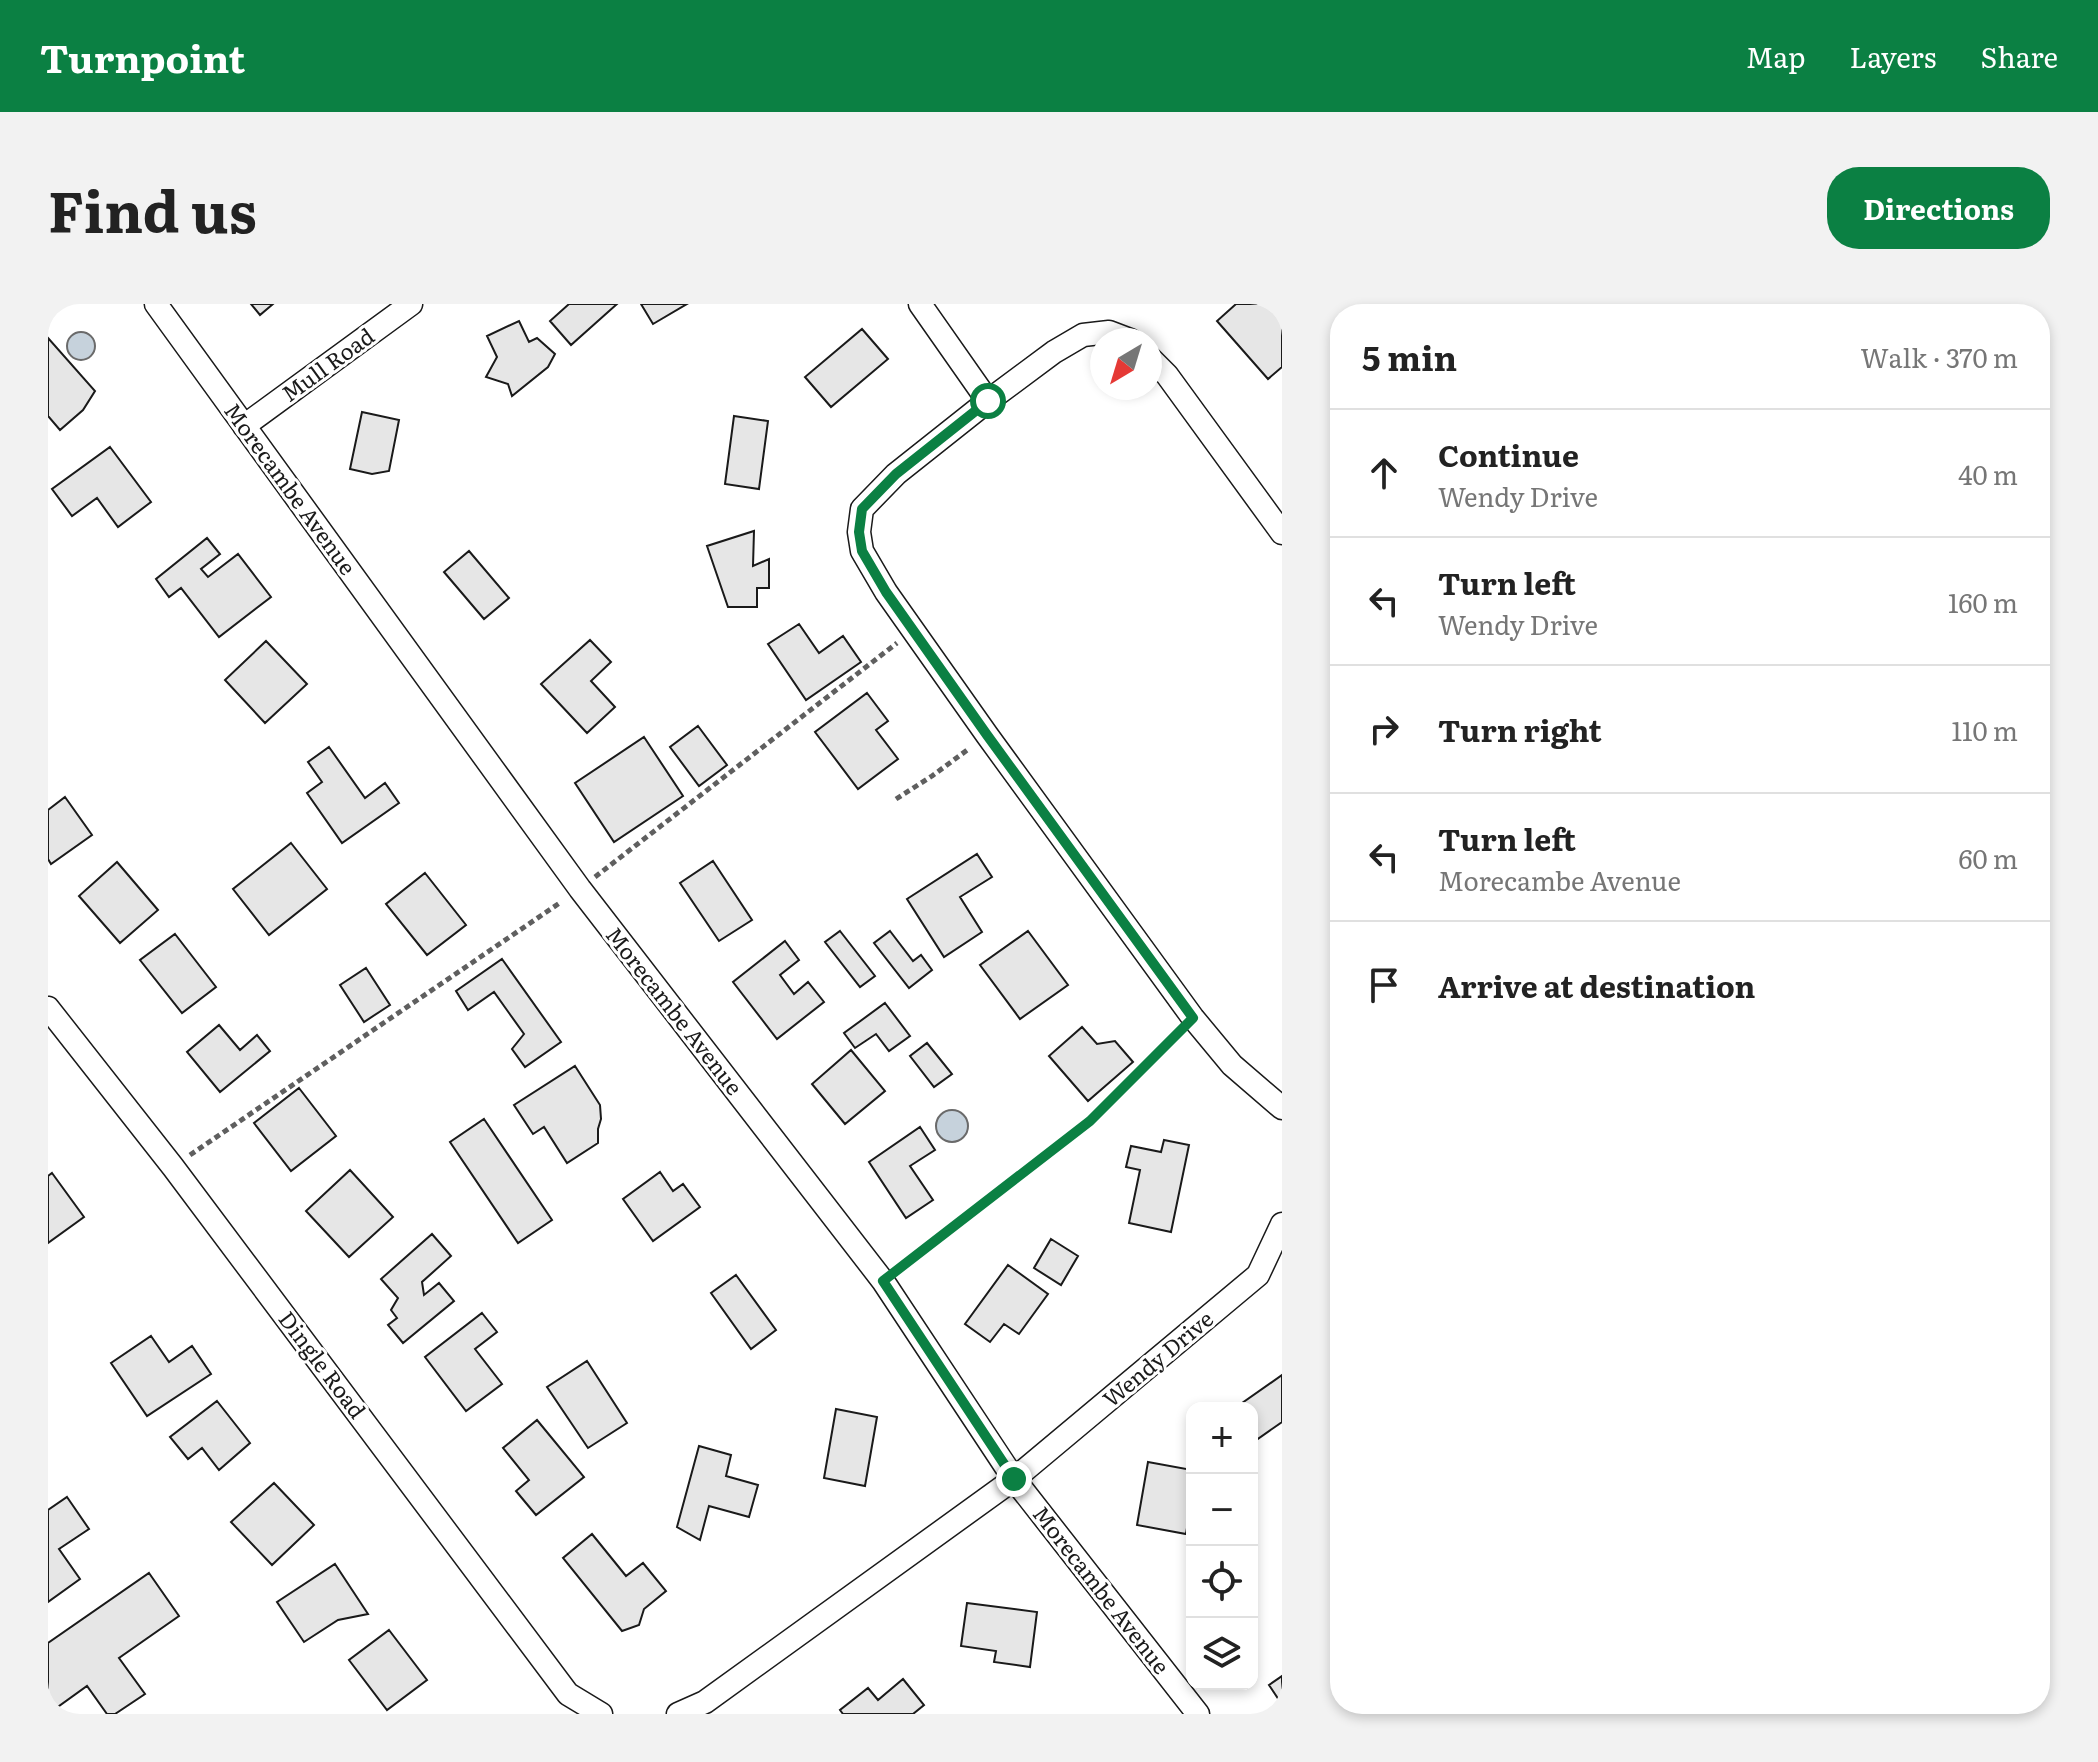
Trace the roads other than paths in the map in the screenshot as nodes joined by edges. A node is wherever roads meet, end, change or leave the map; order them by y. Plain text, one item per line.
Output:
1 (156, 304) edge
2 (411, 304) edge
3 (920, 304) edge
4 (1090, 334) edge
5 (1162, 370) edge
6 (988, 401) junction
7 (244, 426) junction
8 (1282, 533) edge
9 (48, 1008) edge
10 (1282, 1108) edge
11 (1282, 1224) edge
12 (1014, 1479) junction
13 (601, 1714) edge
14 (678, 1714) edge
15 (1198, 1714) edge

1 - 7 street, Morecambe Avenue
2 - 7 street, Mull Road
3 - 6 street
4 - 6 street
5 - 8 street
6 - 10 street
7 - 12 street, Morecambe Avenue
9 - 13 street, Dingle Road
11 - 12 street, Wendy Drive
12 - 14 street
12 - 15 street, Morecambe Avenue

